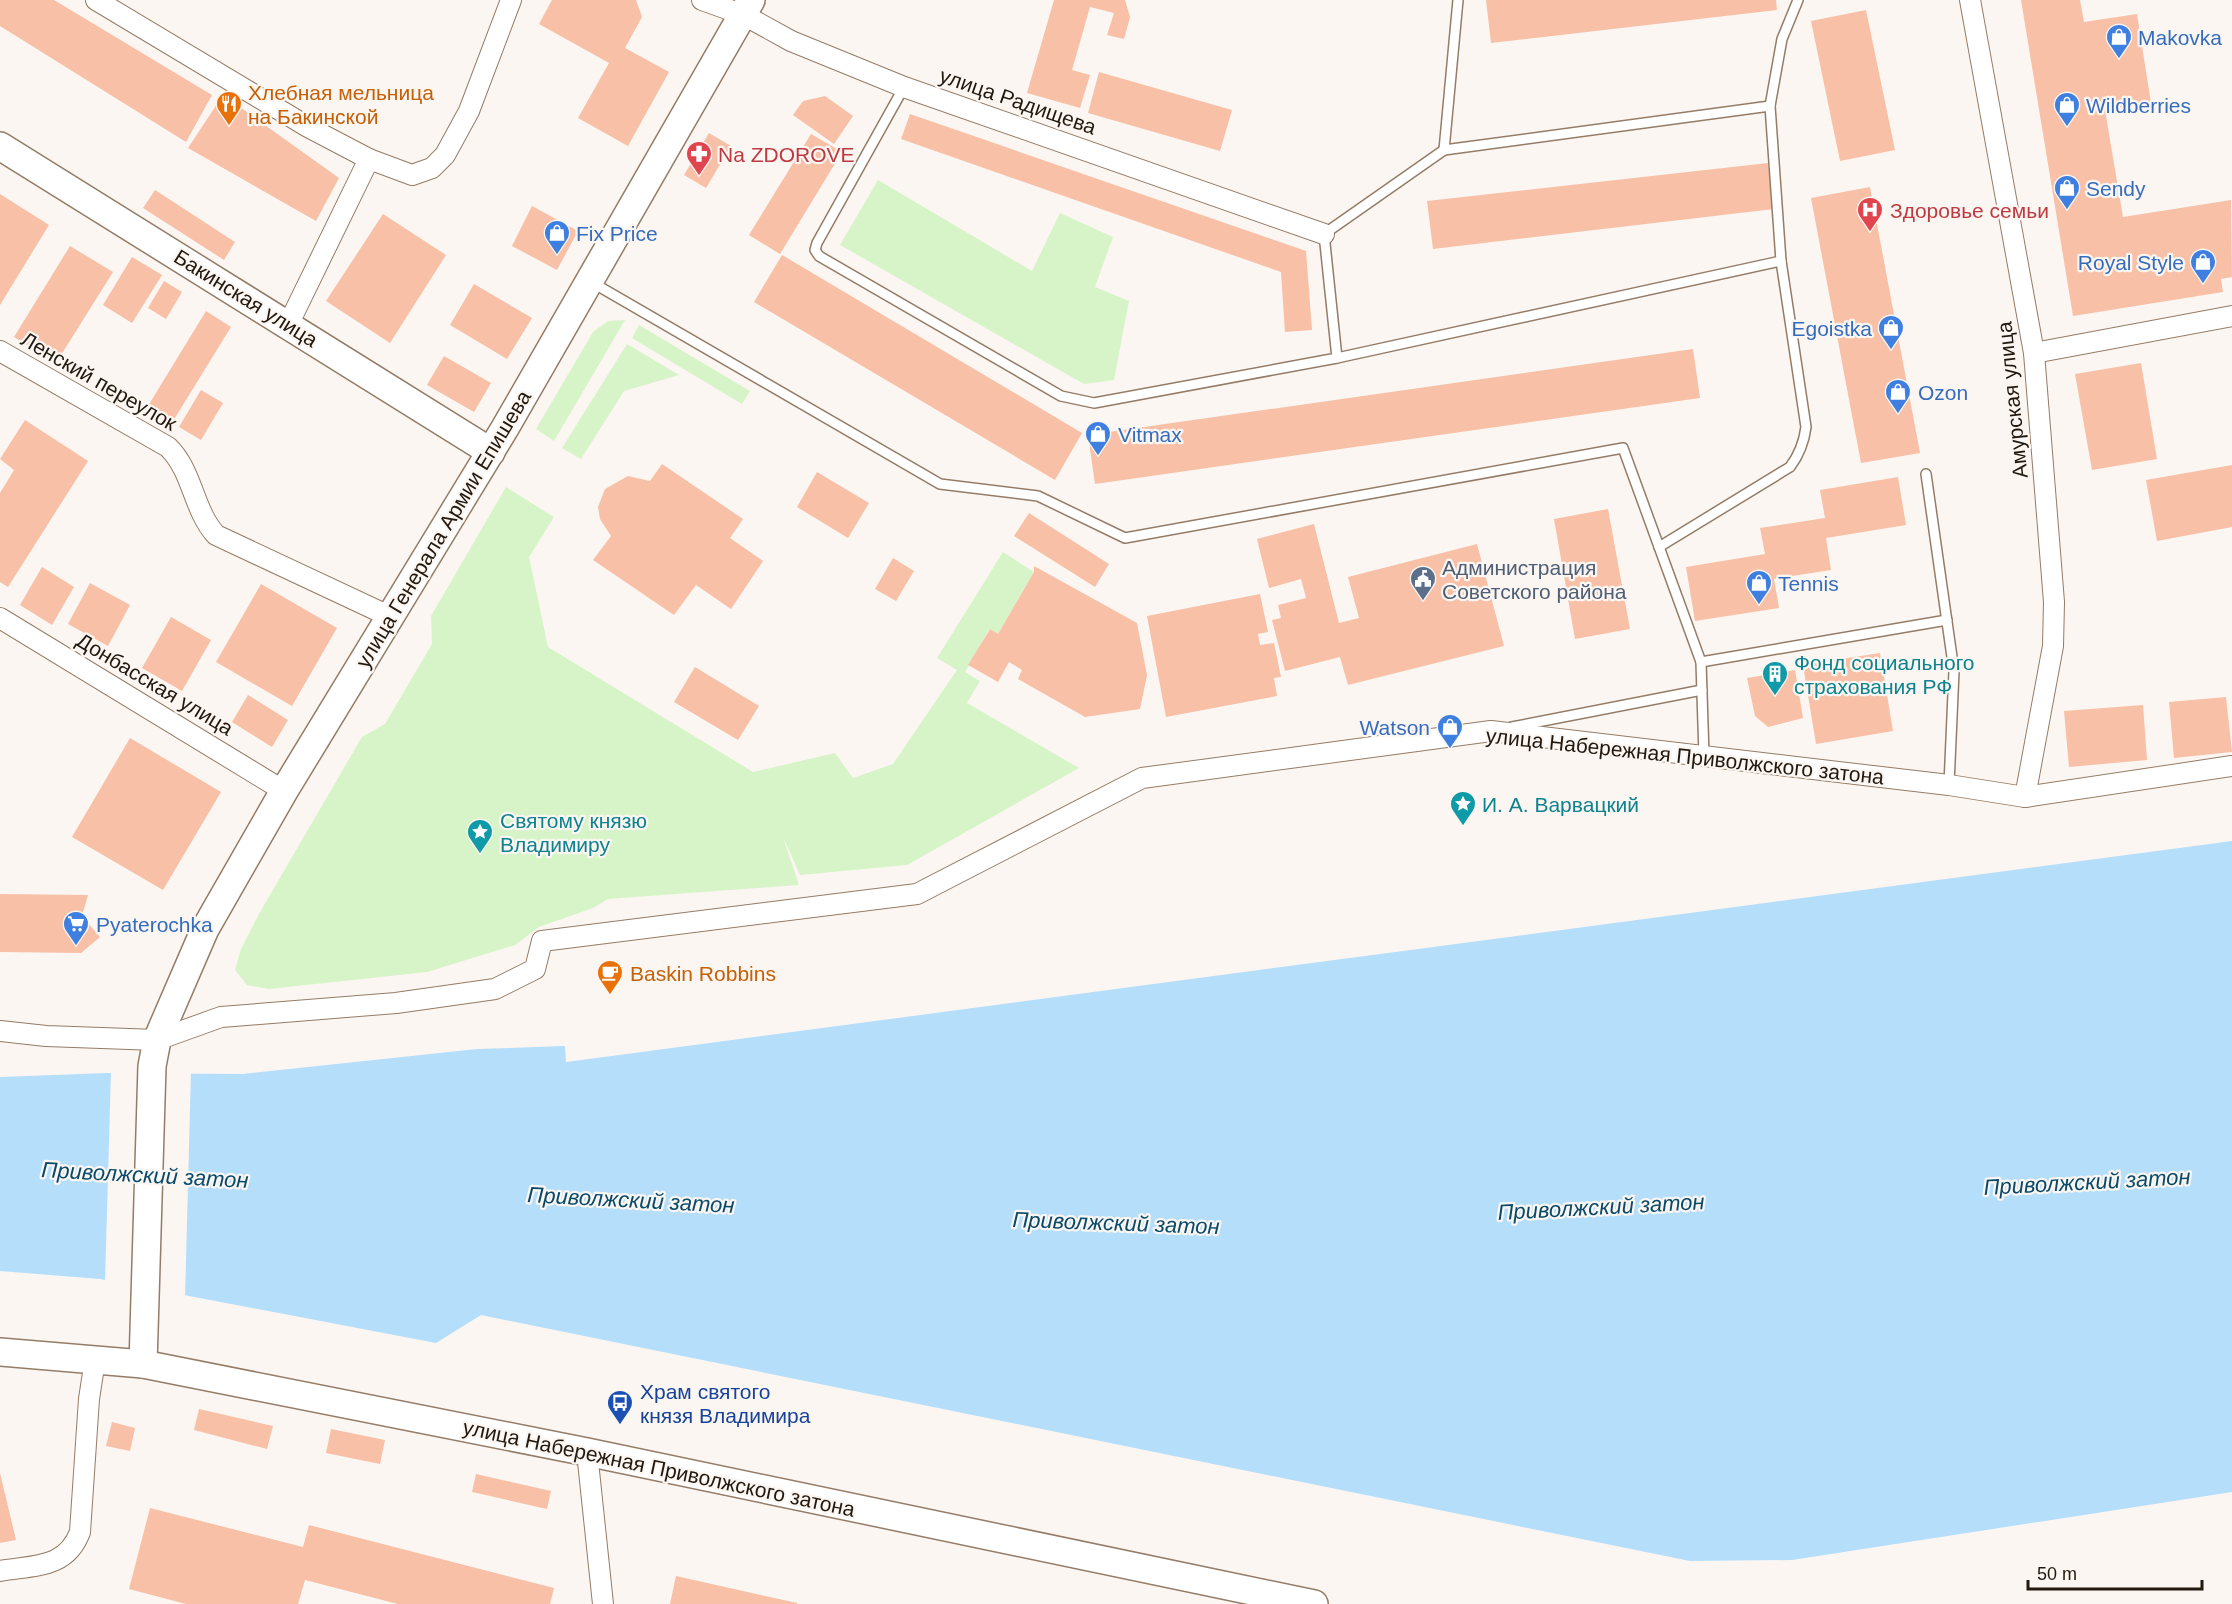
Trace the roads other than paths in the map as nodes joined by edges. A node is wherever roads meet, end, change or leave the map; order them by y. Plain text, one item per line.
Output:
1 (96, 0) edge
2 (511, 0) edge
3 (702, 0) edge
4 (1458, 0) edge
5 (1797, 0) edge
6 (1970, 0) edge
7 (747, 8) edge
8 (904, 87) junction
9 (1770, 106) junction
10 (0, 146) edge
11 (1444, 150) junction
12 (369, 159) junction
13 (1324, 234) junction
14 (1781, 261) junction
15 (591, 281) junction
16 (2232, 316) edge
17 (288, 325) junction
18 (0, 351) edge
19 (2034, 353) junction
20 (1337, 358) junction
21 (491, 452) junction
22 (1926, 474) dead end
23 (1659, 547) junction
24 (391, 617) junction
25 (0, 618) edge
26 (1947, 620) junction
27 (1701, 662) junction
28 (1702, 690) junction
29 (1491, 731) junction
30 (1704, 756) junction
31 (2232, 766) edge
32 (1949, 785) junction
33 (284, 791) junction
34 (2025, 797) junction
35 (0, 1031) edge
36 (154, 1053) junction
37 (0, 1352) edge
38 (95, 1360) junction
39 (143, 1364) junction
40 (587, 1452) junction
41 (0, 1571) edge
42 (603, 1604) edge
43 (1314, 1604) edge

1 - 12 street
2 - 12 street
3 - 7 street, улица Радищева
4 - 11 lane
5 - 9 lane
6 - 19 street, Амурская улица
7 - 8 street, улица Радищева
7 - 15 main road, улица Генерала Армии Епишева
8 - 13 street, улица Радищева
8 - 20 lane
9 - 11 lane
9 - 14 lane
10 - 17 main road, Бакинская улица
11 - 13 lane
12 - 17 street
13 - 20 lane
14 - 20 lane
14 - 23 lane
15 - 21 main road, улица Генерала Армии Епишева
15 - 23 lane
16 - 19 street
17 - 21 main road, Бакинская улица
18 - 24 street, Ленский переулок
19 - 34 street, Амурская улица
21 - 24 main road, улица Генерала Армии Епишева
22 - 26 lane
23 - 27 lane
24 - 33 main road, улица Генерала Армии Епишева
25 - 33 street, Донбасская улица
26 - 27 lane
26 - 32 lane
27 - 28 lane
28 - 29 lane
28 - 30 lane
29 - 30 street, улица Набережная Приволжского затона
29 - 36 street, улица Набережная Приволжского затона
30 - 32 street, улица Набережная Приволжского затона
31 - 34 street, улица Набережная Приволжского затона
32 - 34 street, улица Набережная Приволжского затона
33 - 36 main road, улица Генерала Армии Епишева
35 - 36 street
36 - 39 main road
37 - 38 main road, улица Набережная Приволжского затона
38 - 39 main road, улица Набережная Приволжского затона
38 - 41 street
39 - 40 main road, улица Набережная Приволжского затона
40 - 42 street
40 - 43 main road, улица Набережная Приволжского затона

